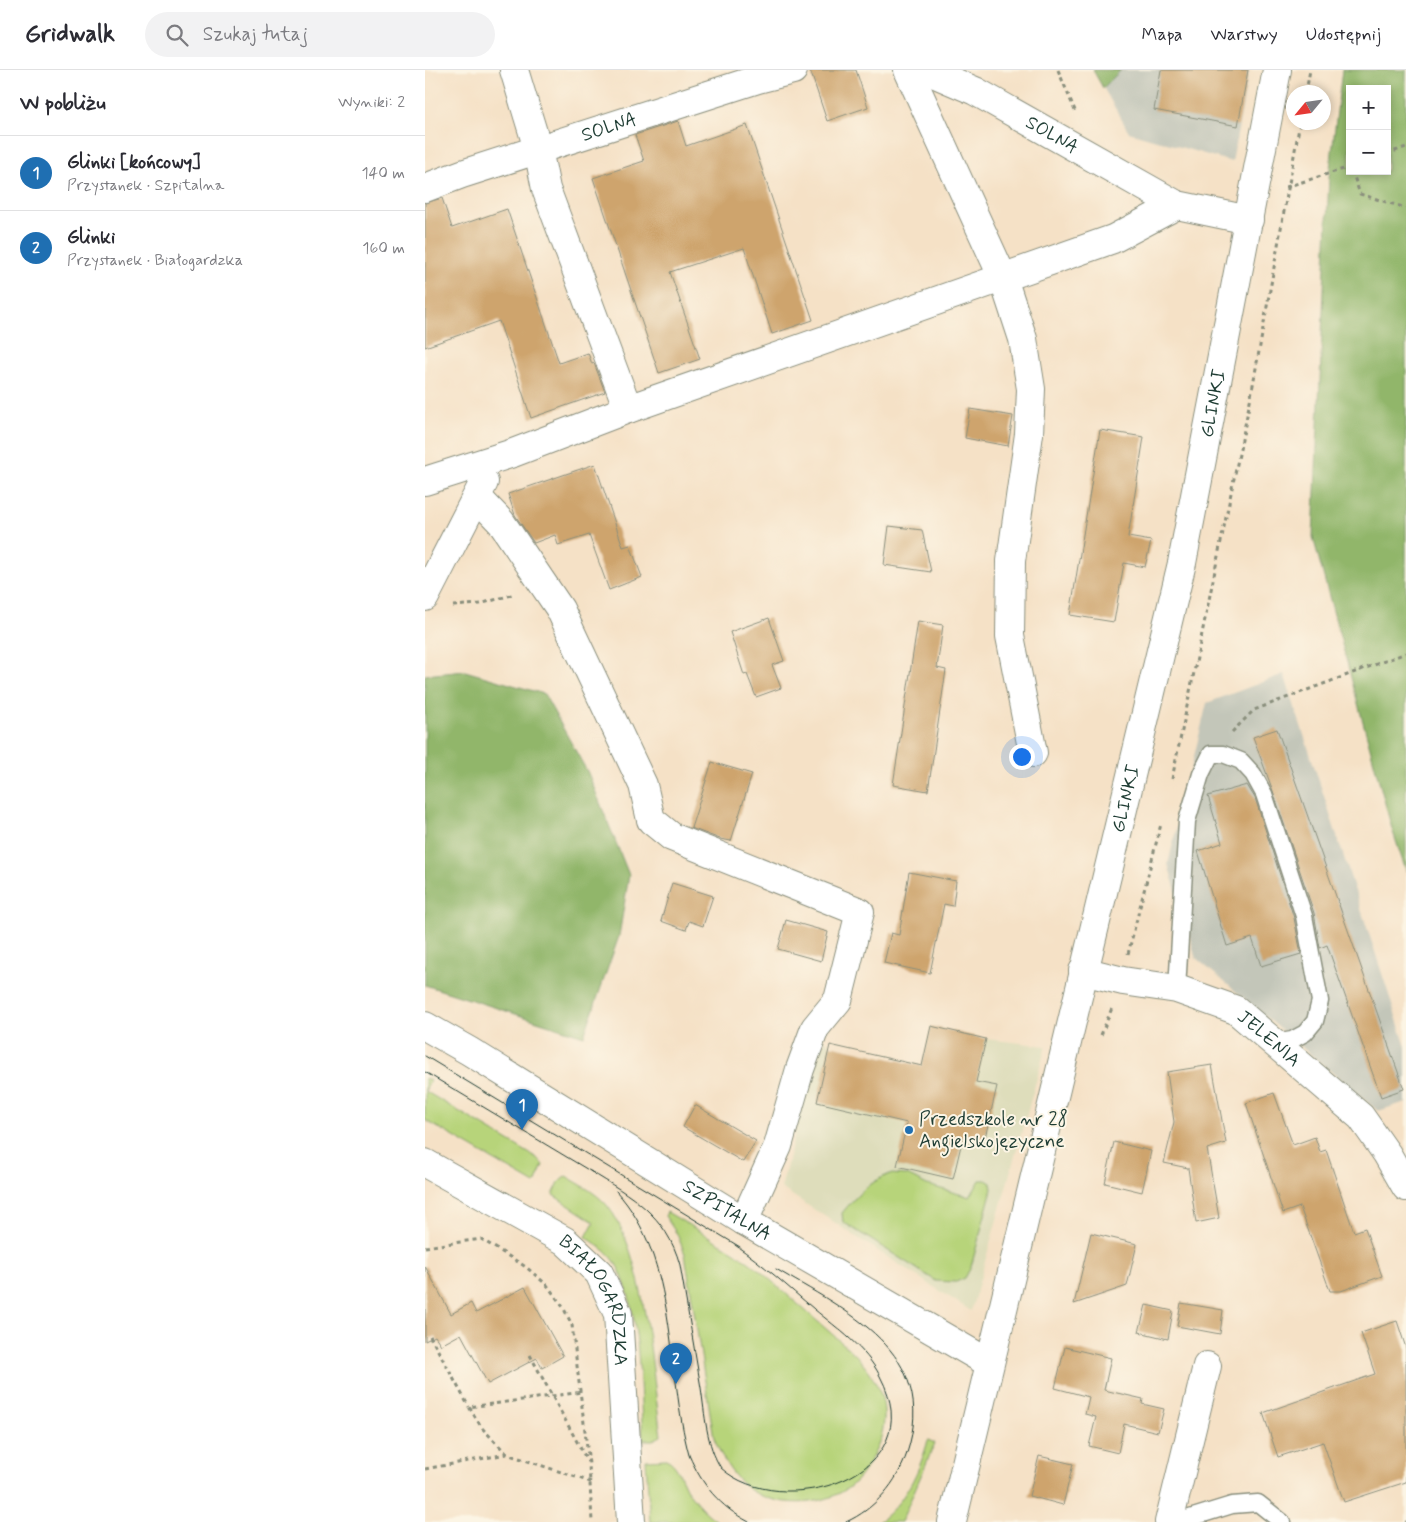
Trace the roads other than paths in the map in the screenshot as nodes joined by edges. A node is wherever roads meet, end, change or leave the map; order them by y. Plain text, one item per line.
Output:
1 (514, 70) edge
2 (793, 70) edge
3 (909, 70) edge
4 (926, 70) edge
5 (1277, 70) edge
6 (538, 150) junction
7 (425, 188) edge
8 (1177, 205) junction
9 (1249, 220) junction
10 (1003, 278) junction
11 (627, 409) junction
12 (495, 458) junction
13 (425, 481) edge
14 (477, 497) junction
15 (434, 601) edge
16 (1033, 753) dead end
17 (1083, 971) junction
18 (1177, 989) junction
19 (425, 1026) edge
20 (1275, 1044) junction
21 (425, 1163) edge
22 (1406, 1187) edge
23 (744, 1221) junction
24 (989, 1364) junction
25 (1207, 1366) dead end
26 (631, 1522) edge
27 (952, 1522) edge
28 (1169, 1522) edge
29 (1177, 1522) edge
30 (1282, 1522) edge

1 - 6 street
2 - 6 street, SOLNA
3 - 10 street
4 - 8 street, SOLNA
5 - 9 street, GLINKI
6 - 7 street, SOLNA
6 - 11 street
8 - 9 street, SOLNA
8 - 10 street
9 - 17 street, GLINKI
10 - 11 street
10 - 16 street
11 - 12 street
12 - 13 street
12 - 14 street
14 - 15 street
14 - 23 street
17 - 18 street, JELENIA
17 - 24 street, GLINKI
18 - 20 street, JELENIA
18 - 20 lane
19 - 23 street, SZPITALNA
20 - 22 street, JELENIA
21 - 26 street, BIAŁOGARDZKA
23 - 24 street, SZPITALNA
24 - 27 street, GLINKI
25 - 28 street
29 - 30 lane

